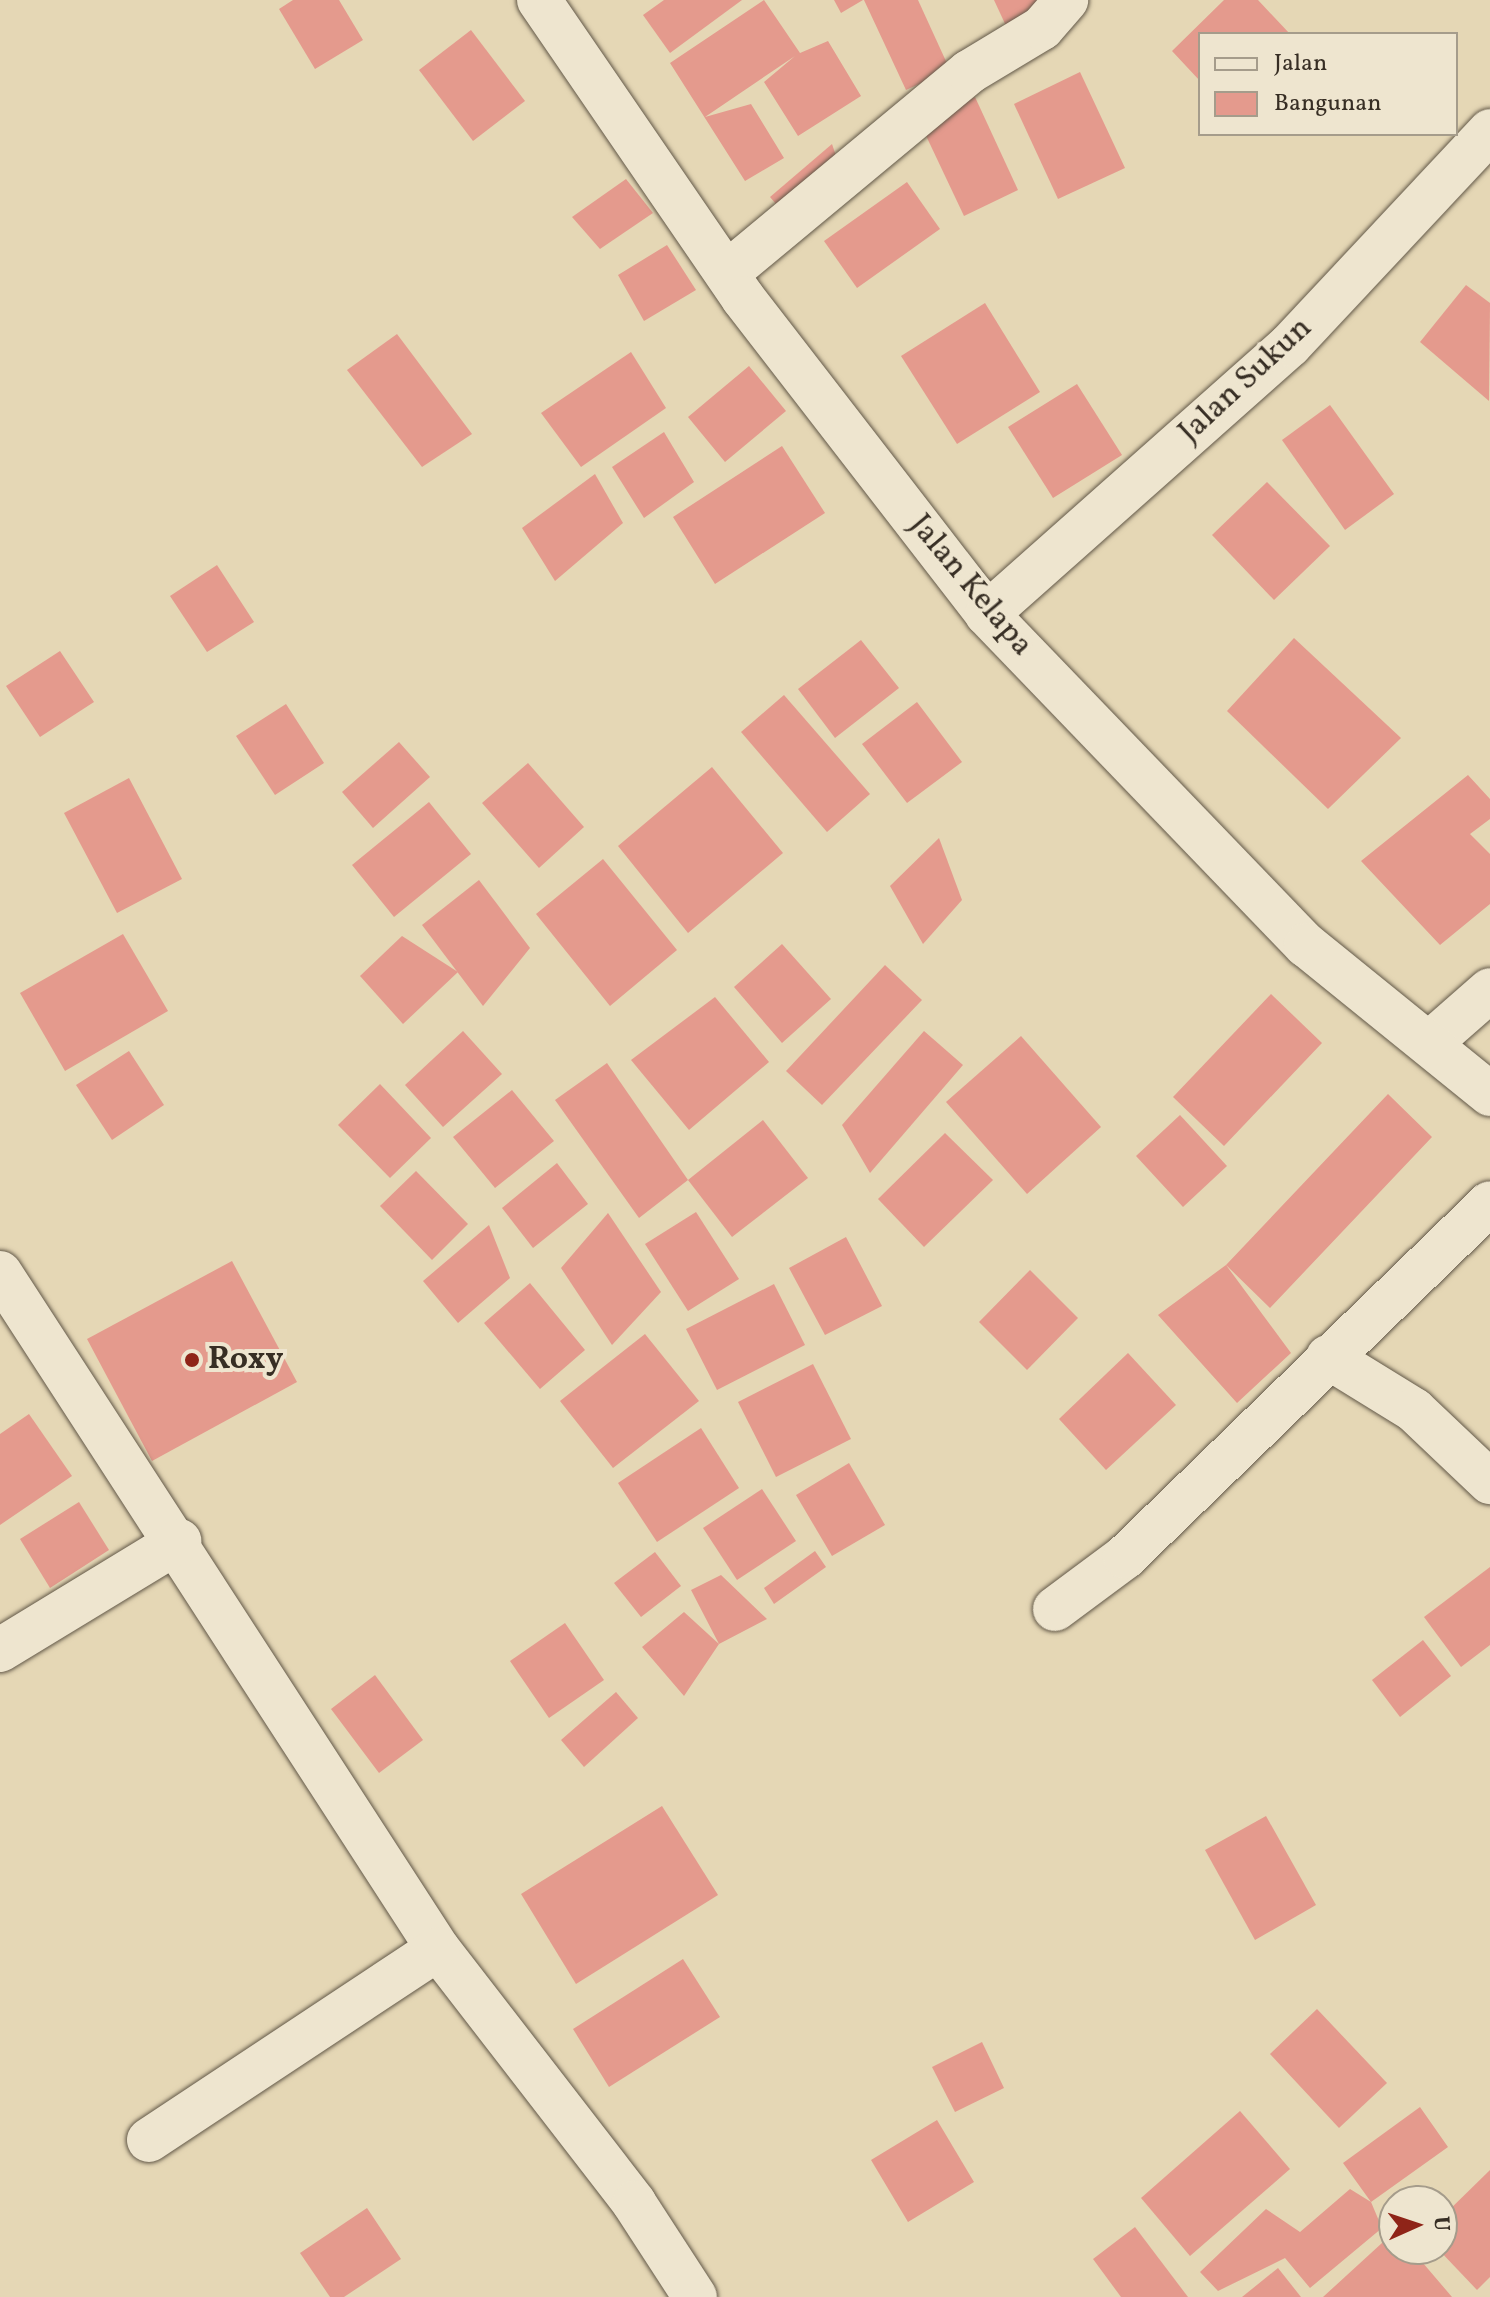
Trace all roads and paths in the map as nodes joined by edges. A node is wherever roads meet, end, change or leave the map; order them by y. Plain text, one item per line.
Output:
1 (539, 0) edge
2 (1066, 0) edge
3 (1490, 131) edge
4 (727, 273) junction
5 (987, 614) junction
6 (1490, 990) edge
7 (1432, 1041) junction
8 (1490, 1094) edge
9 (1490, 1203) edge
10 (0, 1273) edge
11 (1328, 1357) junction
12 (1490, 1482) edge
13 (179, 1541) junction
14 (1055, 1609) dead end
15 (0, 1650) edge
16 (438, 1949) junction
17 (149, 2140) dead end
18 (695, 2297) edge

1 - 4 street, Jalan Kelapa
2 - 4 street
3 - 5 street, Jalan Sukun
4 - 5 street, Jalan Kelapa
5 - 7 street, Jalan Kelapa
6 - 7 street
7 - 8 street, Jalan Kelapa
9 - 11 street
10 - 13 street
11 - 12 street
11 - 14 street
13 - 15 street
13 - 16 street
16 - 17 street
16 - 18 street

